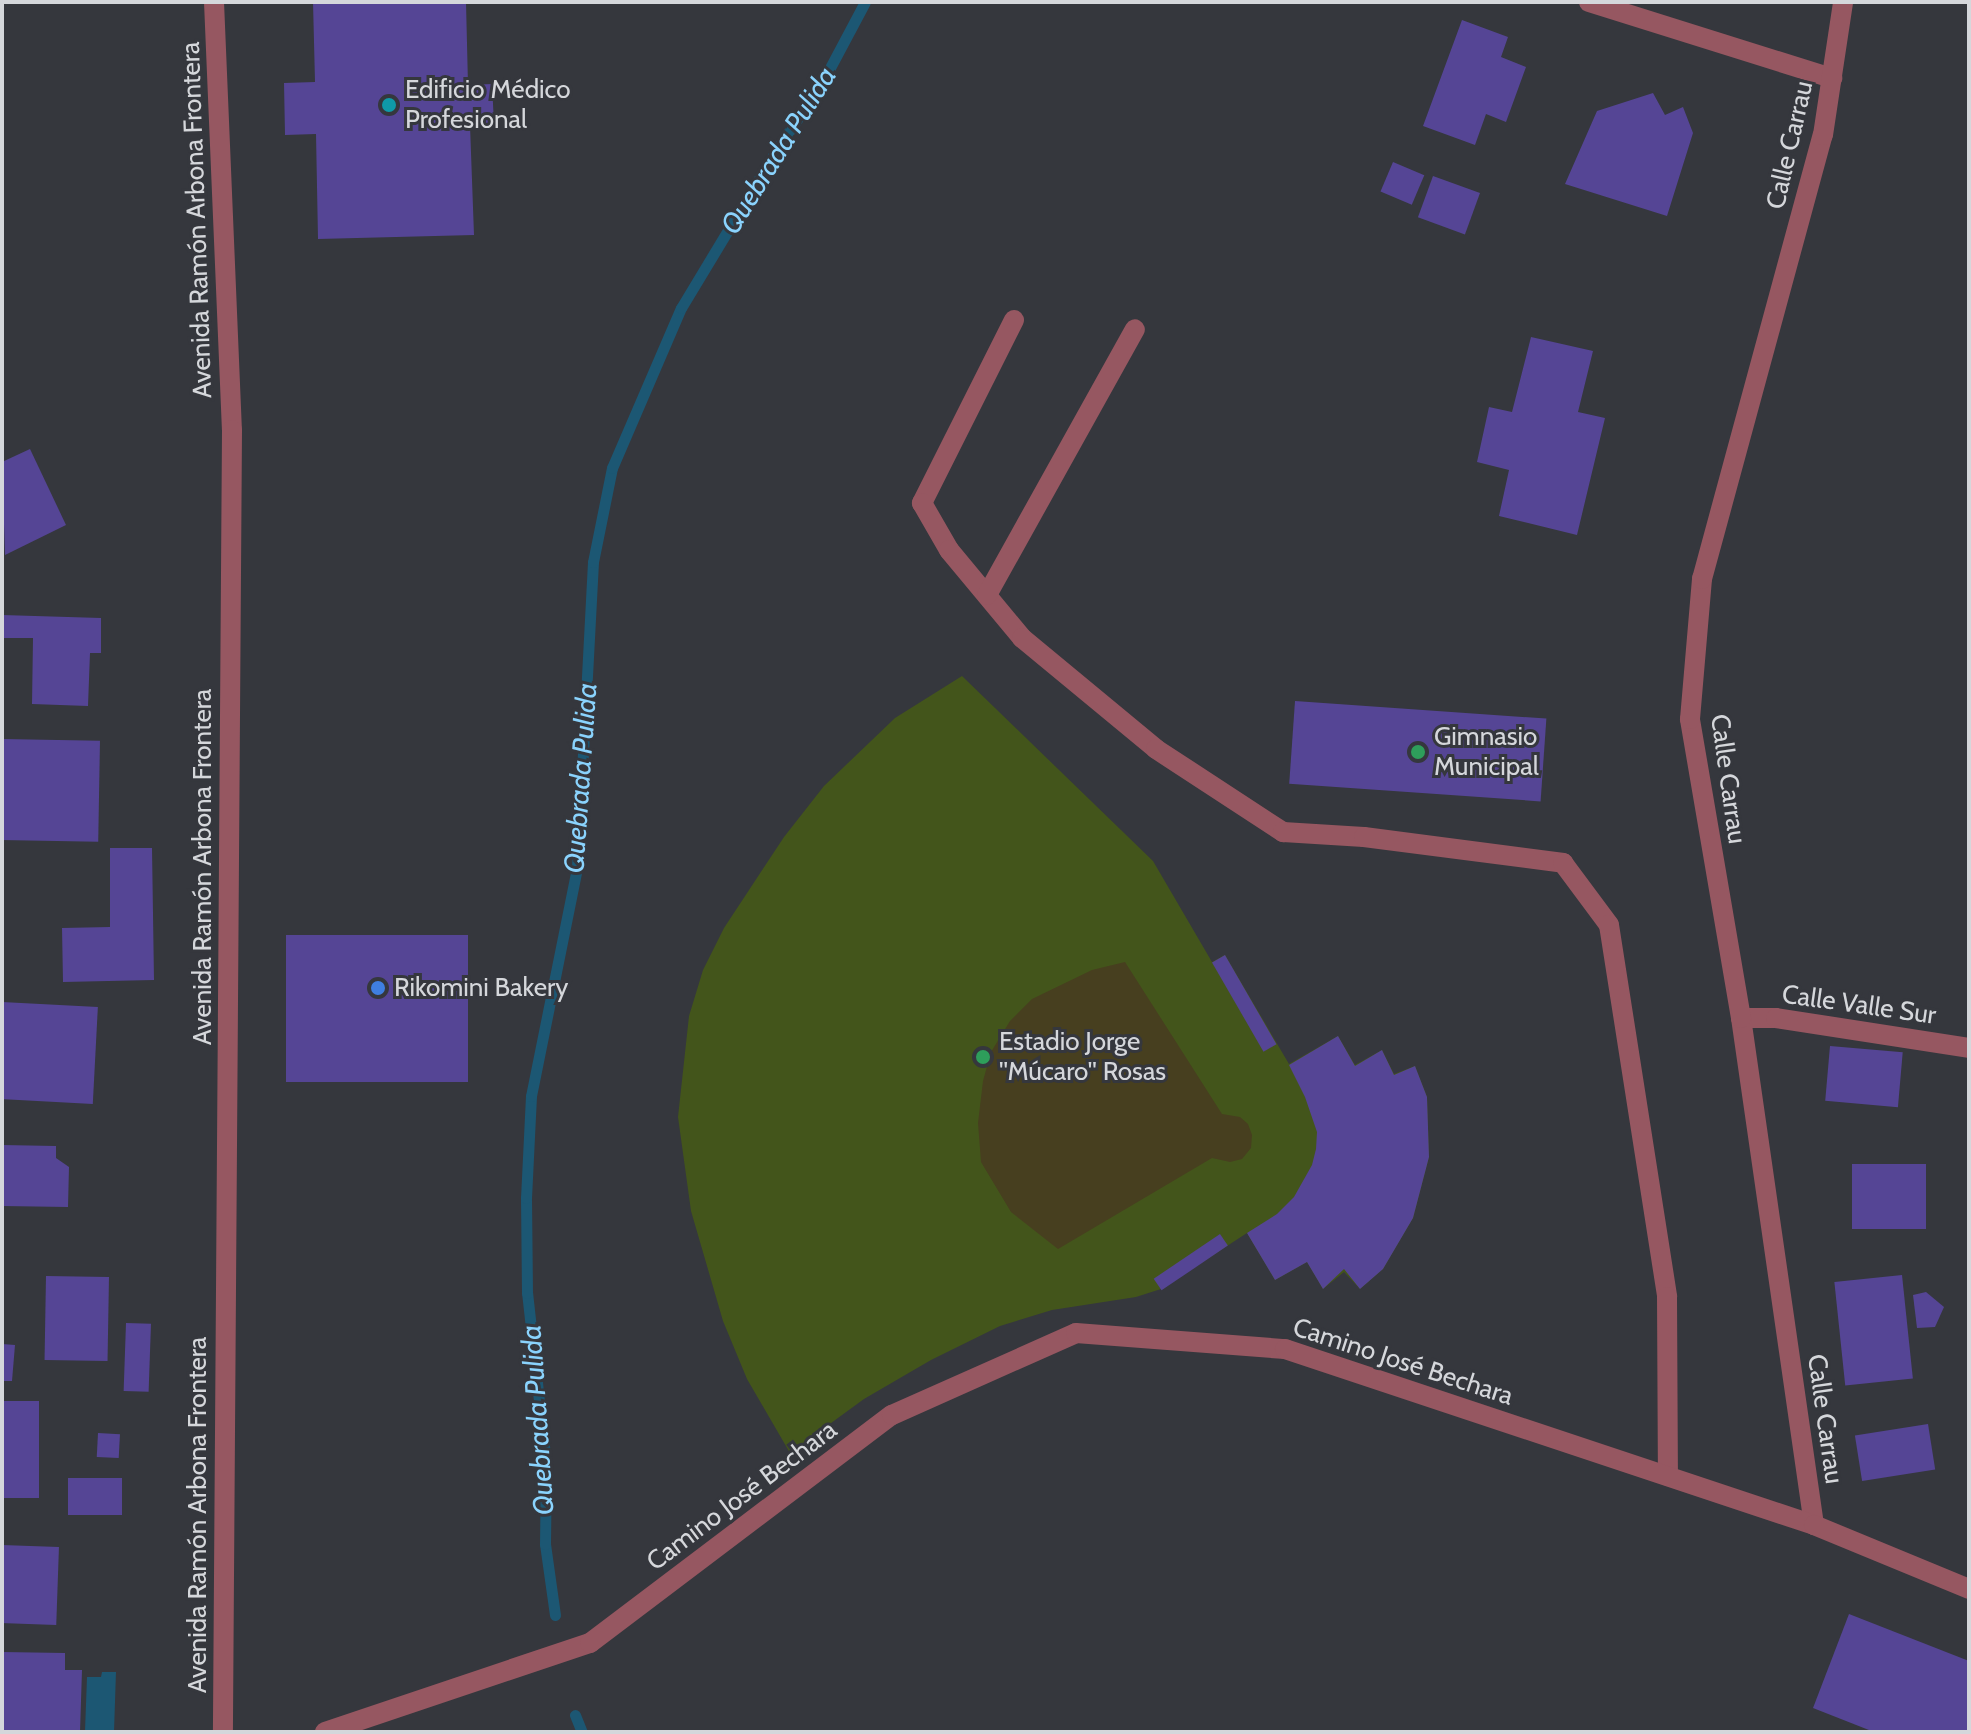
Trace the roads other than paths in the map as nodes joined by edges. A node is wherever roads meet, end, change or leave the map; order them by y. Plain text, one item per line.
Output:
1 (214, 2) edge
2 (1589, 2) edge
3 (1843, 2) edge
4 (1832, 78) junction
5 (1014, 320) dead end
6 (1135, 329) dead end
7 (987, 595) junction
8 (1741, 1018) junction
9 (1969, 1048) edge
10 (1668, 1476) junction
11 (1814, 1525) junction
12 (1969, 1589) edge
13 (223, 1732) edge
14 (325, 1732) edge

1 - 13 street, Avenida Ramón Arbona Frontera
2 - 4 street
3 - 4 street, Calle Carrau
4 - 8 street, Calle Carrau
5 - 7 street
6 - 7 street
7 - 10 street
8 - 9 street, Calle Valle Sur
8 - 11 street, Calle Carrau
10 - 11 street, Camino José Bechara
10 - 14 street, Camino José Bechara
11 - 12 street, Camino José Bechara

